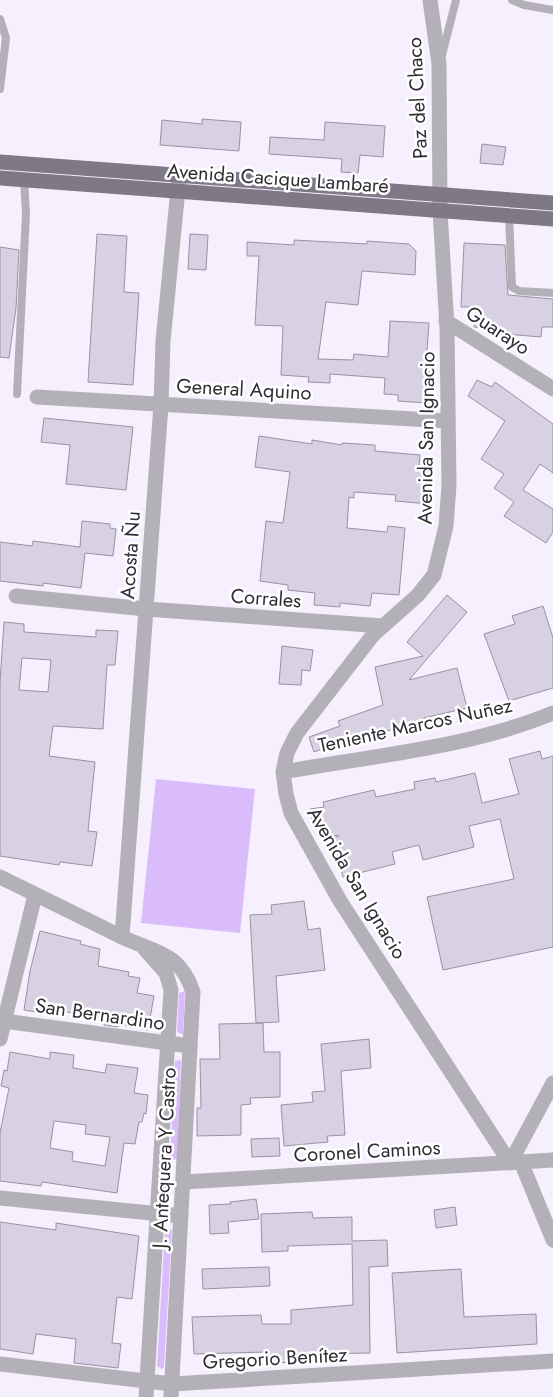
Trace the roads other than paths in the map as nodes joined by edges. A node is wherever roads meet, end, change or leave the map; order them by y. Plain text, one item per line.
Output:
1 (430, 0) edge
2 (456, 0) edge
3 (512, 0) edge
4 (553, 10) edge
5 (0, 19) edge
6 (439, 64) junction
7 (2, 68) edge
8 (0, 89) edge
9 (0, 162) edge
10 (179, 175) junction
11 (0, 178) edge
12 (24, 179) junction
13 (177, 191) junction
14 (441, 195) junction
15 (553, 203) edge
16 (440, 210) junction
17 (510, 216) junction
18 (553, 219) edge
19 (553, 294) edge
20 (446, 320) junction
21 (553, 389) edge
22 (17, 394) dead end
23 (37, 397) dead end
24 (161, 405) junction
25 (448, 421) junction
26 (16, 596) dead end
27 (146, 609) junction
28 (383, 626) junction
29 (553, 713) edge
30 (283, 772) junction
31 (0, 878) edge
32 (35, 895) junction
33 (122, 937) junction
34 (144, 948) junction
35 (4, 1021) junction
36 (0, 1039) edge
37 (168, 1043) junction
38 (190, 1046) junction
39 (553, 1083) edge
40 (553, 1160) edge
41 (516, 1162) junction
42 (183, 1182) junction
43 (0, 1198) edge
44 (157, 1214) junction
45 (181, 1216) junction
46 (553, 1240) edge
47 (553, 1362) edge
48 (0, 1364) edge
49 (147, 1381) junction
50 (172, 1390) edge
51 (146, 1397) edge

1 - 6 street, Paz del Chaco
2 - 6 lane
3 - 4 lane
5 - 7 lane
6 - 14 street, Paz del Chaco
7 - 8 lane
9 - 10 main road, Avenida Cacique Lambaré
10 - 13 street, Acosta Ñu
10 - 14 main road, Avenida Cacique Lambaré
11 - 12 main road, Avenida Cacique Lambaré
12 - 13 main road, Avenida Cacique Lambaré
12 - 22 lane
13 - 16 main road, Avenida Cacique Lambaré
13 - 24 street, Acosta Ñu
14 - 15 main road, Avenida Cacique Lambaré
14 - 16 street, Avenida San Ignacio
16 - 17 main road, Avenida Cacique Lambaré
16 - 20 street, Avenida San Ignacio
17 - 18 main road, Avenida Cacique Lambaré
17 - 19 lane
20 - 21 street, Guarayo
20 - 25 street, Avenida San Ignacio
23 - 24 street, General Aquino
24 - 25 street, General Aquino
24 - 27 street, Acosta Ñu
25 - 28 street, Avenida San Ignacio
26 - 27 street, Corrales
27 - 28 street, Corrales
27 - 33 street, Acosta Ñu
28 - 30 street, Avenida San Ignacio
29 - 30 street, Teniente Marcos Nuñez
30 - 41 street, Avenida San Ignacio
31 - 32 street, J. Antequera Y Castro
32 - 33 street, J. Antequera Y Castro
32 - 35 street
33 - 34 street, J. Antequera Y Castro
34 - 37 street, J. Antequera Y Castro
34 - 38 street, J. Antequera Y Castro
35 - 36 street
35 - 37 street, San Bernardino
37 - 38 street, San Bernardino
37 - 44 street, J. Antequera Y Castro
38 - 42 street, J. Antequera Y Castro
39 - 41 street
40 - 41 street, Coronel Caminos
41 - 42 street, Coronel Caminos
41 - 46 street, Avenida San Ignacio
42 - 45 street, J. Antequera Y Castro
43 - 44 street
44 - 45 street
44 - 49 street, J. Antequera Y Castro
45 - 50 street, J. Antequera Y Castro
47 - 50 street, Gregorio Benítez
48 - 49 street, Gregorio Benítez
49 - 50 street, Gregorio Benítez
49 - 51 street, J. Antequera Y Castro

